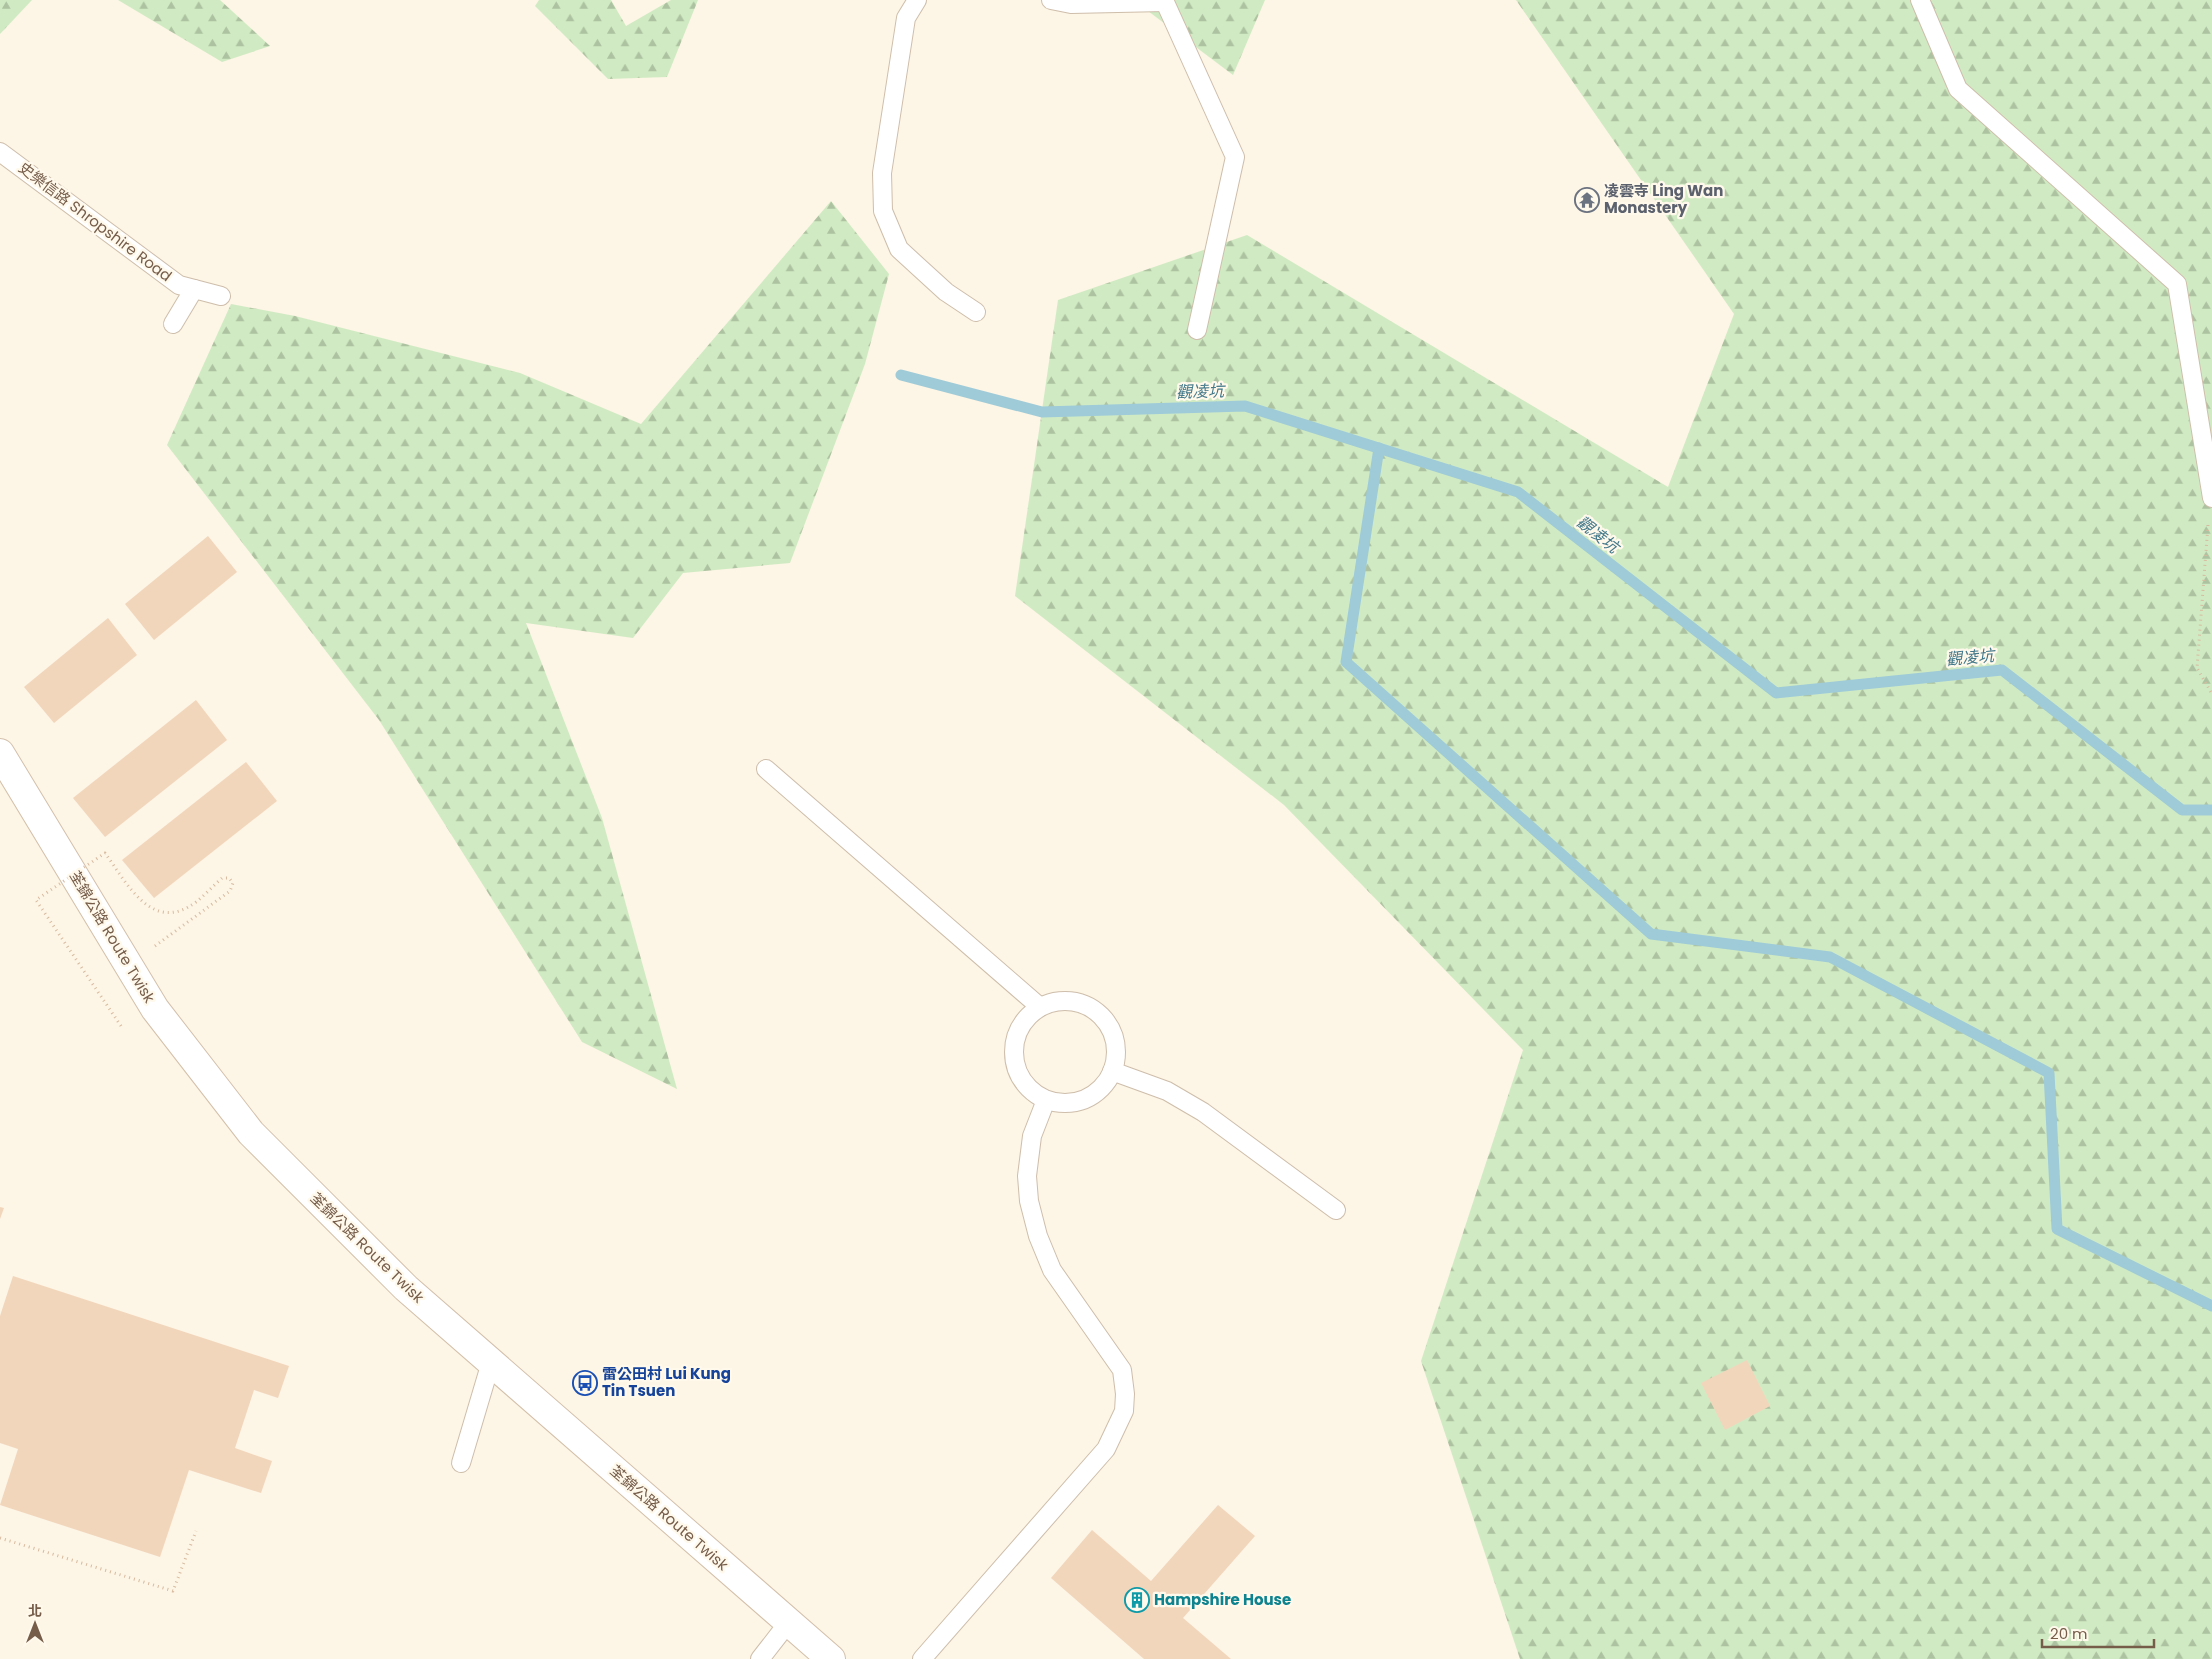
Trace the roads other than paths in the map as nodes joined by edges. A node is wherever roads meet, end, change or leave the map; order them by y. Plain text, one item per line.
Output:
1 (918, 0) edge
2 (1051, 0) edge
3 (1920, 0) edge
4 (1165, 1) edge
5 (0, 152) edge
6 (194, 289) junction
7 (221, 296) dead end
8 (976, 312) dead end
9 (174, 324) dead end
10 (1197, 330) dead end
11 (2211, 498) edge
12 (0, 753) edge
13 (766, 769) dead end
14 (1040, 1006) junction
15 (1112, 1072) junction
16 (1046, 1100) junction
17 (1336, 1210) dead end
18 (491, 1362) junction
19 (461, 1463) dead end
20 (788, 1623) junction
21 (760, 1659) edge
22 (832, 1659) edge
23 (922, 1659) edge

1 - 8 lane
2 - 4 lane
3 - 11 lane
4 - 10 lane
5 - 6 lane, 史樂信路 Shropshire Road
6 - 7 lane, 史樂信路 Shropshire Road
6 - 9 lane
12 - 18 main road, 荃錦公路 Route Twisk
13 - 14 lane
14 - 15 lane
14 - 16 lane
15 - 16 lane
15 - 17 lane
16 - 23 lane
18 - 19 lane
18 - 20 main road, 荃錦公路 Route Twisk
20 - 21 lane
20 - 22 main road, 荃錦公路 Route Twisk

